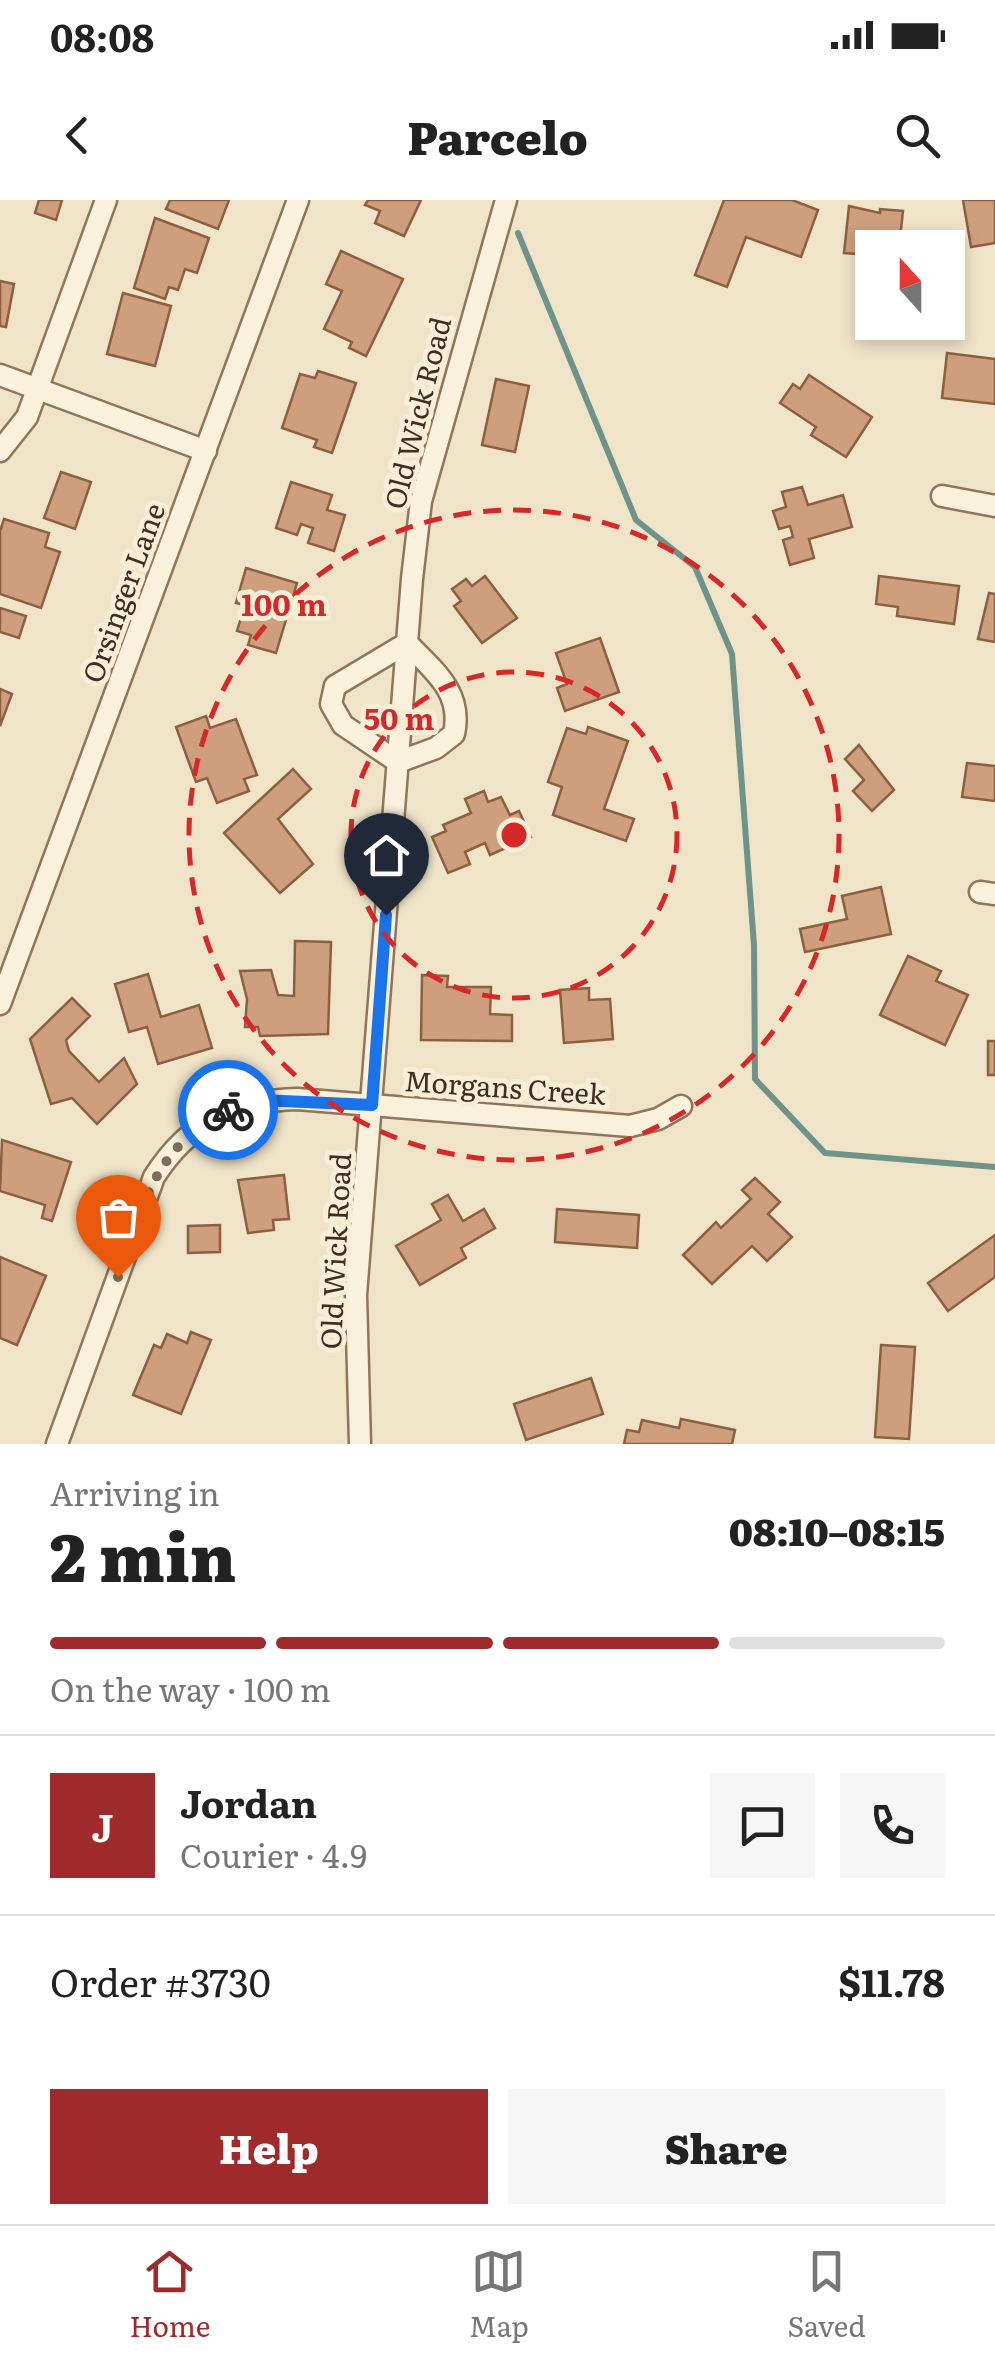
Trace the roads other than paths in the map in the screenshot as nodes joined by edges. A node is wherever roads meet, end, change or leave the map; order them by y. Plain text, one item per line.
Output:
1 (106, 200) edge
2 (298, 200) edge
3 (506, 200) edge
4 (0, 375) edge
5 (36, 389) junction
6 (0, 451) edge
7 (206, 451) junction
8 (942, 496) dead end
9 (995, 506) edge
10 (406, 643) junction
11 (398, 762) junction
12 (0, 1004) edge
13 (372, 1105) junction
14 (681, 1106) dead end
15 (57, 1444) edge
16 (360, 1444) edge

1 - 5 street
2 - 7 street, Orsinger Lane
3 - 10 street, Old Wick Road
4 - 5 street
5 - 6 street
5 - 7 street
7 - 12 street, Orsinger Lane
8 - 9 street
10 - 11 street, Old Wick Road
10 - 11 street
10 - 11 street
11 - 13 street, Old Wick Road
13 - 14 street, Morgans Creek
13 - 15 street, Morgans Creek
13 - 16 street, Old Wick Road

